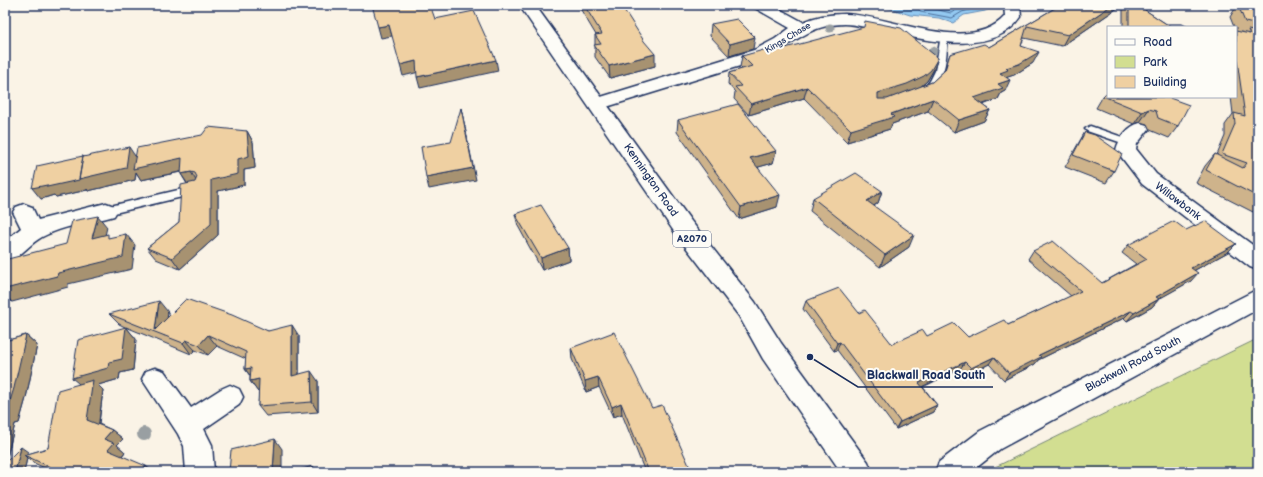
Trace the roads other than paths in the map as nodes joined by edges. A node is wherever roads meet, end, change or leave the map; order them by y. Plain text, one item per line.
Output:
1 (527, 5) edge
2 (760, 5) edge
3 (1012, 5) edge
4 (803, 28) junction
5 (944, 36) junction
6 (924, 90) edge
7 (597, 104) junction
8 (1090, 129) dead end
9 (1134, 135) joint
10 (198, 189) edge
11 (106, 211) joint
12 (24, 212) dead end
13 (33, 232) junction
14 (5, 255) edge
15 (1258, 261) edge
16 (1258, 298) edge
17 (155, 379) dead end
18 (230, 397) dead end
19 (188, 425) junction
20 (200, 472) edge
21 (858, 472) edge
22 (949, 472) edge

1 - 7 street, Kennington Road / A2070
2 - 4 street
3 - 5 street, Kings Chase
4 - 5 street, Kings Chase
4 - 7 street, Kings Chase
5 - 6 lane
7 - 21 street, Kennington Road / A2070
8 - 9 lane
9 - 15 street, Willowbank
10 - 11 lane
11 - 13 street
12 - 13 street
13 - 14 street
16 - 22 street, Blackwall Road South
17 - 19 street
18 - 19 street
19 - 20 street

